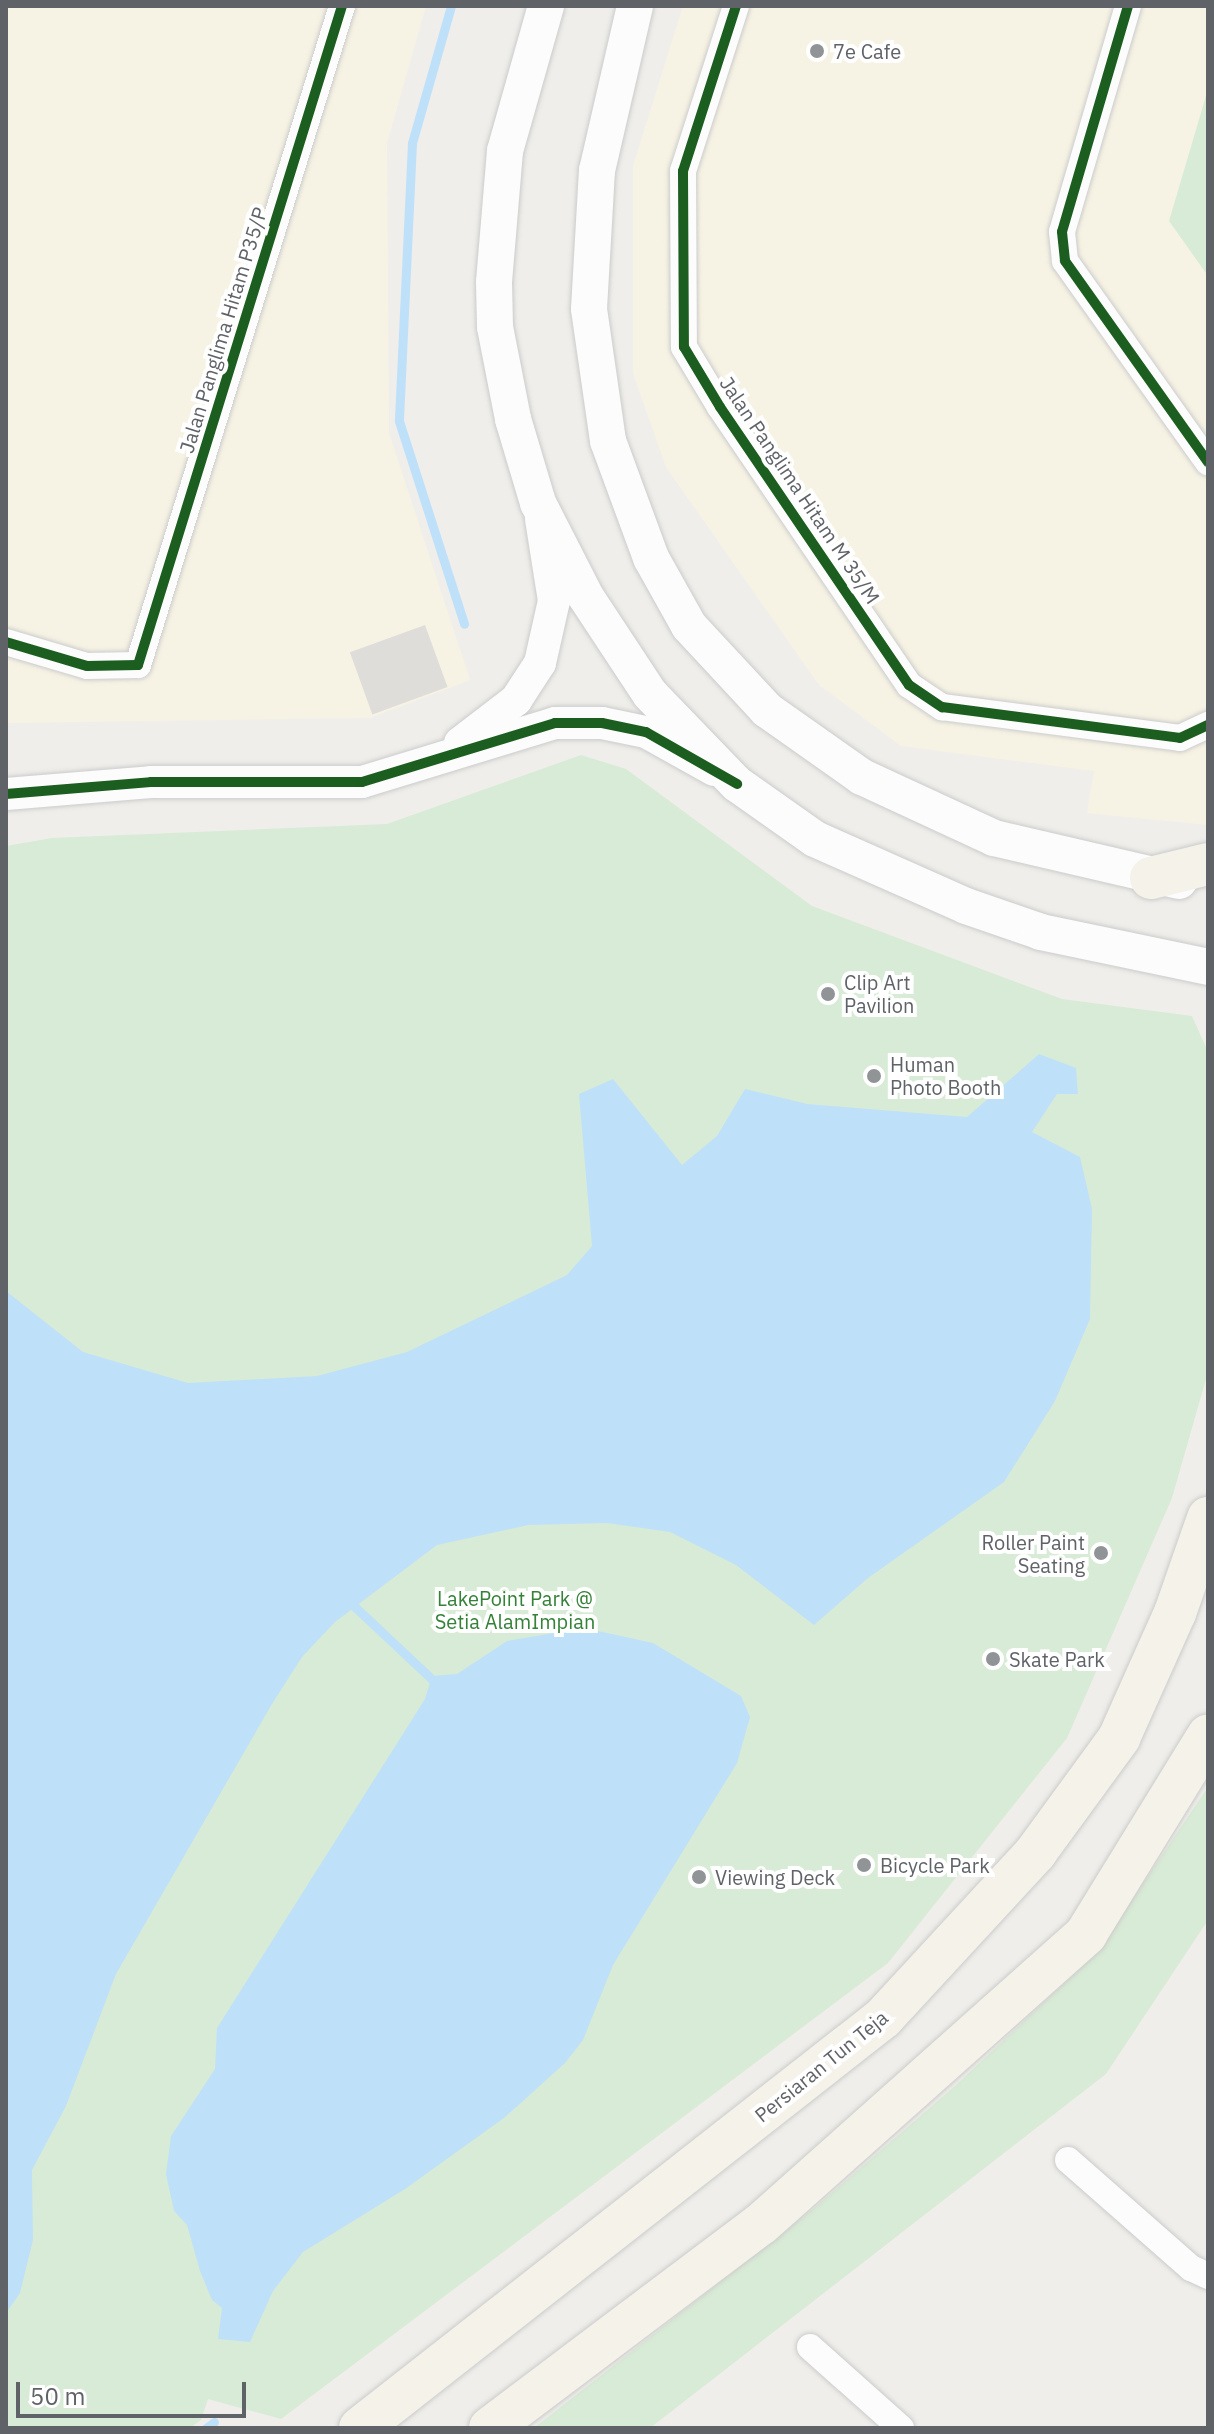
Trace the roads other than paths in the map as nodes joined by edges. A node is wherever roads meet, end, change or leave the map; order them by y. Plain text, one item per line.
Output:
1 (342, 6) edge
2 (546, 6) edge
3 (635, 6) edge
4 (736, 6) edge
5 (1124, 7) edge
6 (1208, 462) edge
7 (538, 503) junction
8 (6, 642) edge
9 (1208, 725) edge
10 (416, 768) junction
11 (737, 784) junction
12 (6, 794) edge
13 (1208, 864) edge
14 (1151, 878) junction
15 (1208, 884) edge
16 (1208, 967) edge
17 (1208, 1518) edge
18 (1208, 1736) edge
19 (1068, 2160) dead end
20 (1208, 2276) edge
21 (810, 2347) dead end
22 (360, 2428) edge
23 (490, 2428) edge
24 (901, 2428) edge

1 - 8 street, Jalan Panglima Hitam P35/P
2 - 7 main road
3 - 14 main road
4 - 9 street, Jalan Panglima Hitam M 35/M
5 - 6 street
7 - 10 street
7 - 11 main road
10 - 11 street
10 - 12 street
11 - 16 main road
13 - 14 main road
14 - 15 main road
17 - 22 main road, Persiaran Tun Teja
18 - 23 main road
19 - 20 street
21 - 24 street

